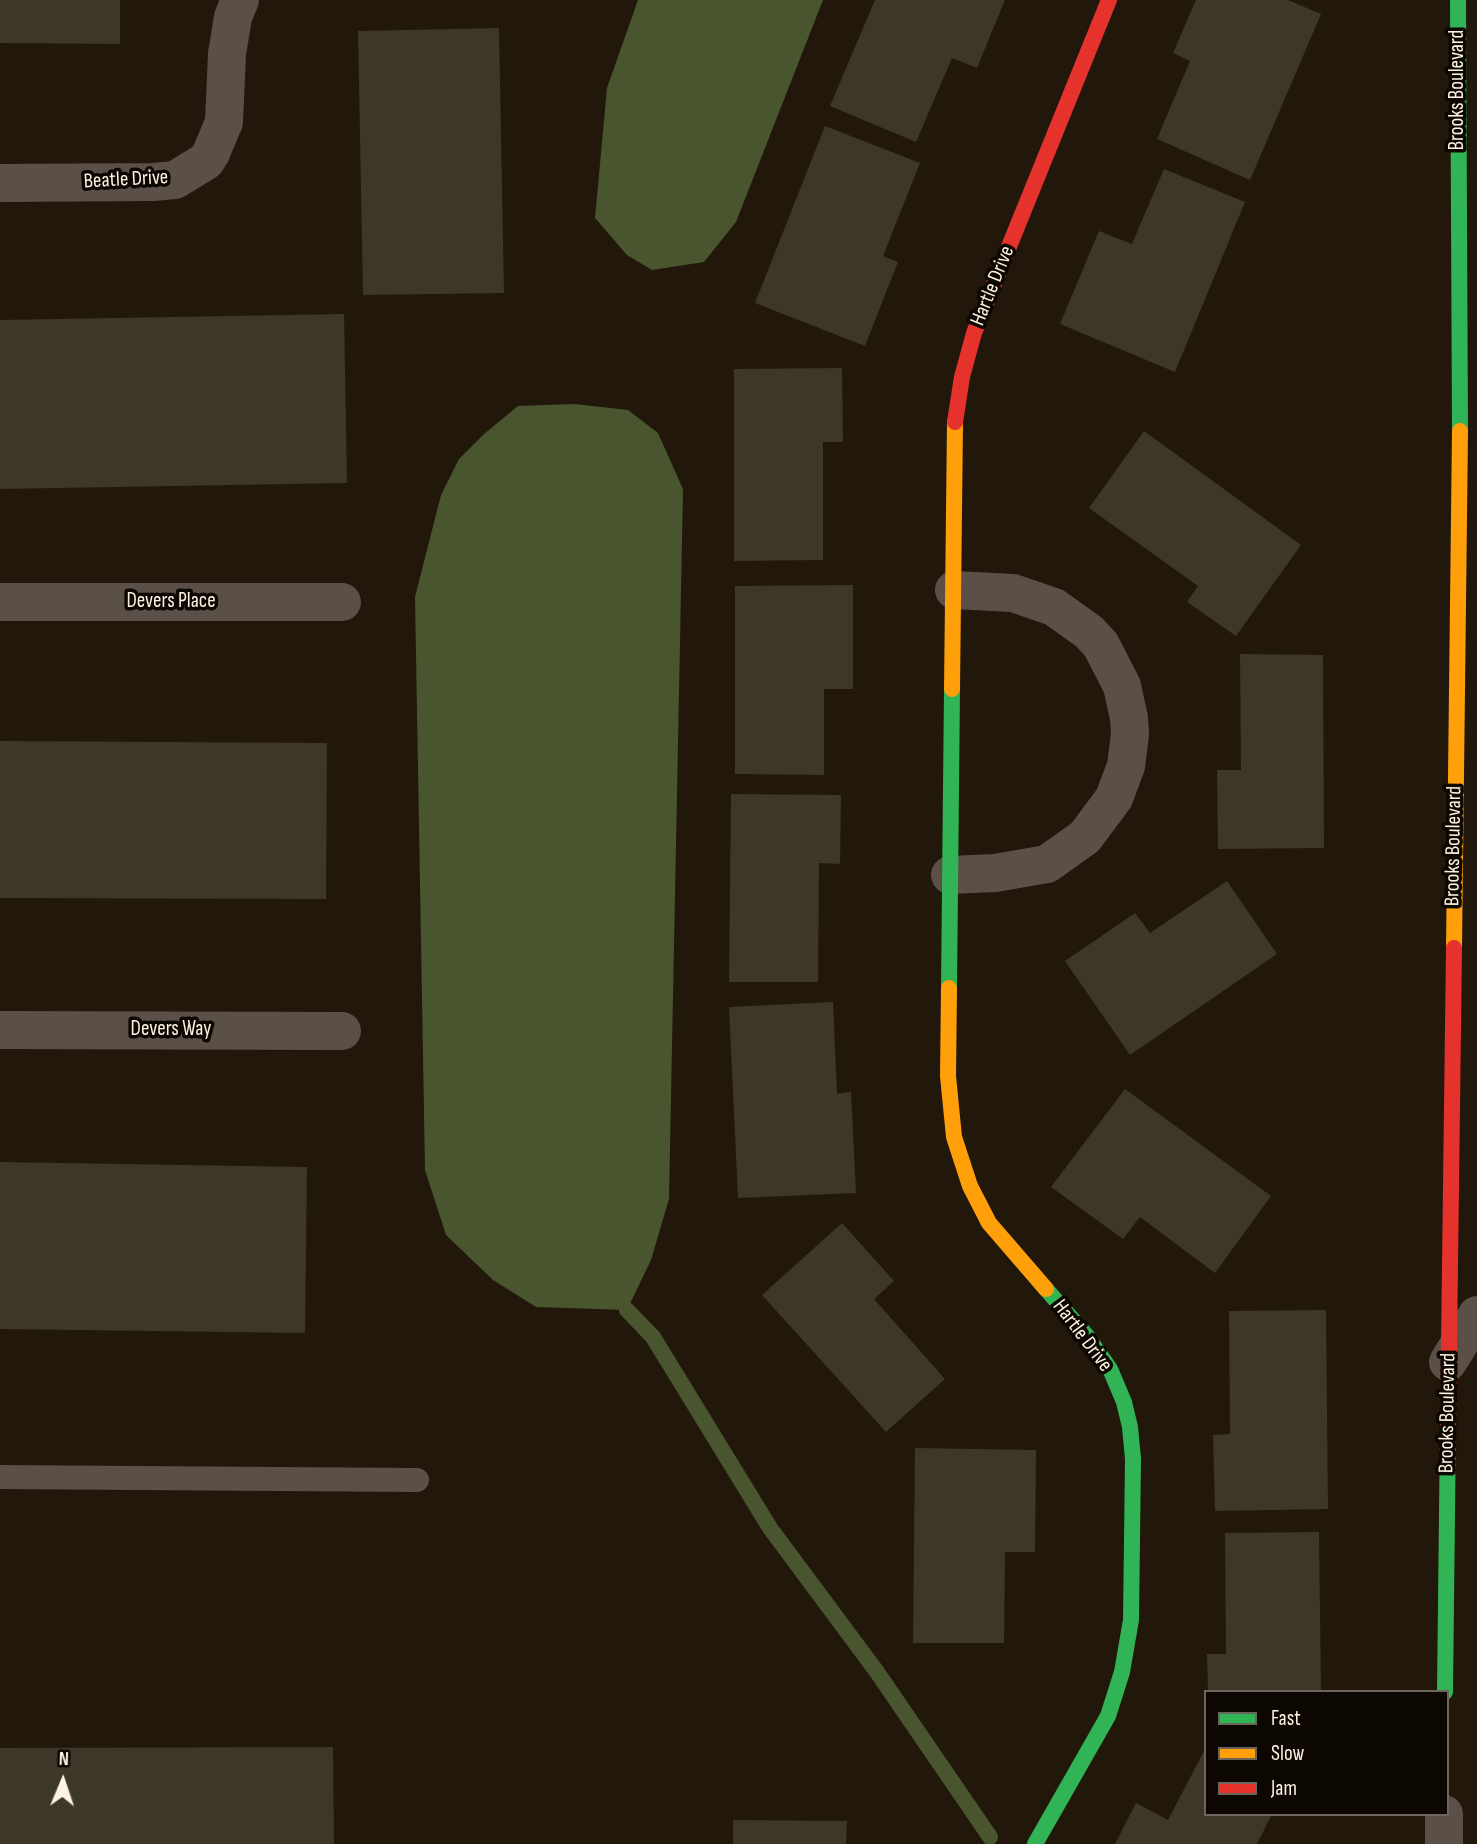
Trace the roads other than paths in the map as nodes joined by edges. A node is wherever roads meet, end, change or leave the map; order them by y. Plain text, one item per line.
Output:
1 (240, 0) edge
2 (1109, 0) edge
3 (1458, 0) edge
4 (0, 183) edge
5 (954, 590) junction
6 (0, 602) edge
7 (342, 602) dead end
8 (1454, 824) junction
9 (1477, 858) edge
10 (950, 875) junction
11 (0, 1030) edge
12 (342, 1031) dead end
13 (1477, 1315) edge
14 (1448, 1362) junction
15 (0, 1477) edge
16 (417, 1480) dead end
17 (1445, 1690) edge
18 (1444, 1816) edge
19 (1035, 1844) edge
20 (1444, 1844) edge

1 - 4 street, Beatle Drive
2 - 5 street, Hartle Drive
3 - 8 street, Brooks Boulevard
5 - 10 street, Hartle Drive
5 - 10 street
6 - 7 street, Devers Place
8 - 9 street
8 - 14 street, Brooks Boulevard
10 - 19 street, Hartle Drive
11 - 12 street, Devers Way
13 - 14 street
14 - 17 street, Brooks Boulevard
15 - 16 lane
18 - 20 street

